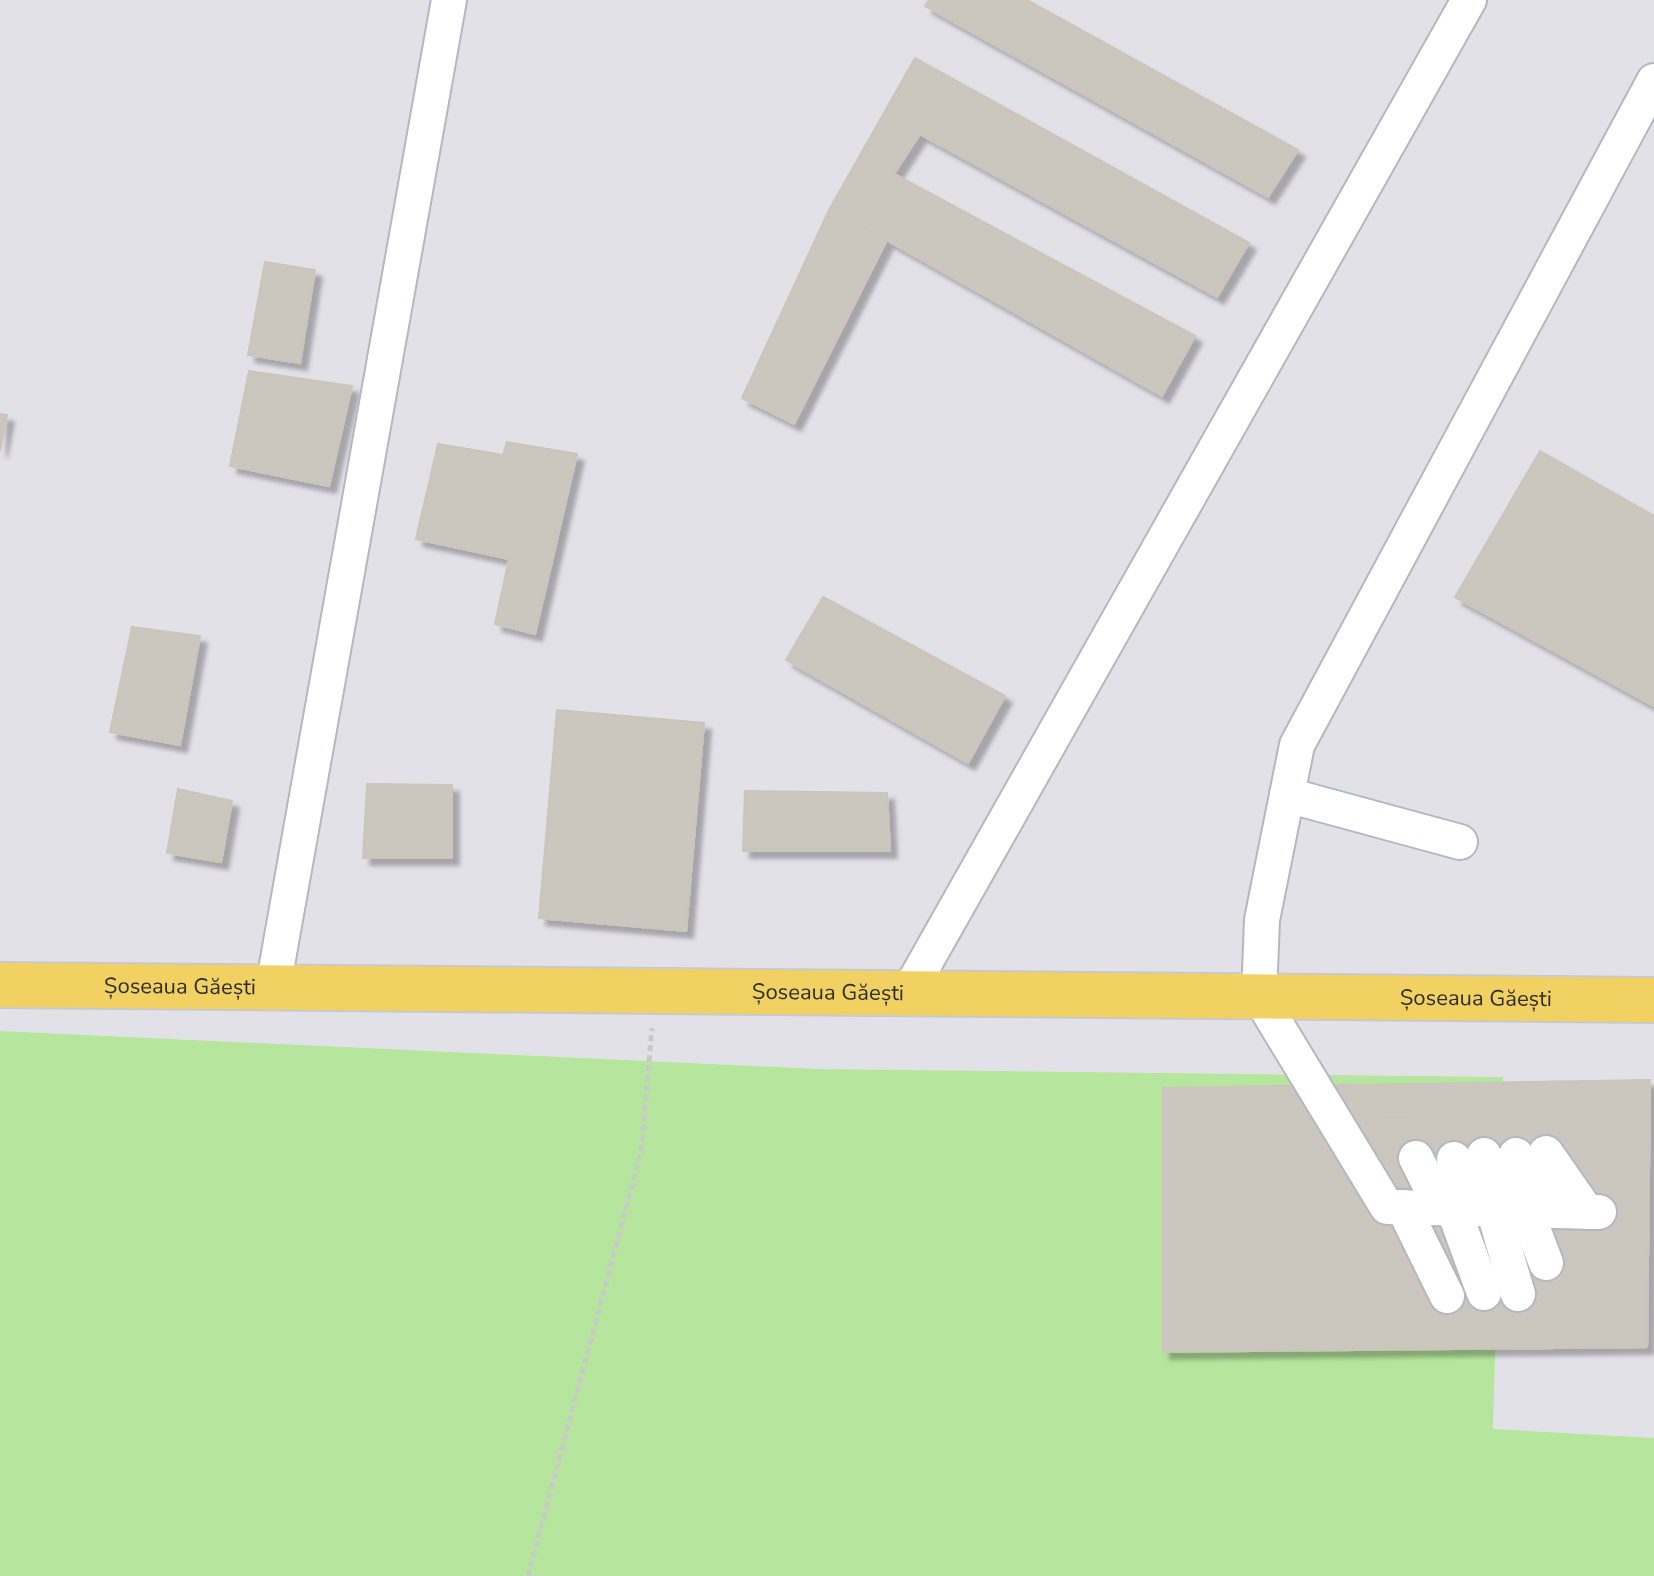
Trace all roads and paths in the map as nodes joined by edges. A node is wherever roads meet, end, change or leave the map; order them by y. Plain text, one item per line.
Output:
1 (449, 0) edge
2 (1469, 0) edge
3 (1654, 81) edge
4 (1287, 795) junction
5 (1460, 842) dead end
6 (0, 985) edge
7 (273, 987) junction
8 (656, 991) junction
9 (908, 993) junction
10 (1259, 996) junction
11 (1654, 1000) edge
12 (1500, 1156) junction
13 (1416, 1158) dead end
14 (1403, 1207) junction
15 (1492, 1209) junction
16 (1546, 1263) dead end
17 (1484, 1293) dead end
18 (1518, 1294) dead end
19 (1447, 1296) dead end
20 (528, 1576) edge

1 - 7 street
2 - 9 street
3 - 4 street
4 - 5 street
4 - 10 street
6 - 7 main road, Șoseaua Găești
7 - 8 main road, Șoseaua Găești
8 - 9 main road, Șoseaua Găești
8 - 20 path
9 - 10 main road, Șoseaua Găești
10 - 11 main road, Șoseaua Găești
10 - 14 street
12 - 15 street
12 - 15 street
12 - 15 street
13 - 15 street
14 - 15 street
14 - 19 street
15 - 16 street
15 - 17 street
15 - 18 street

